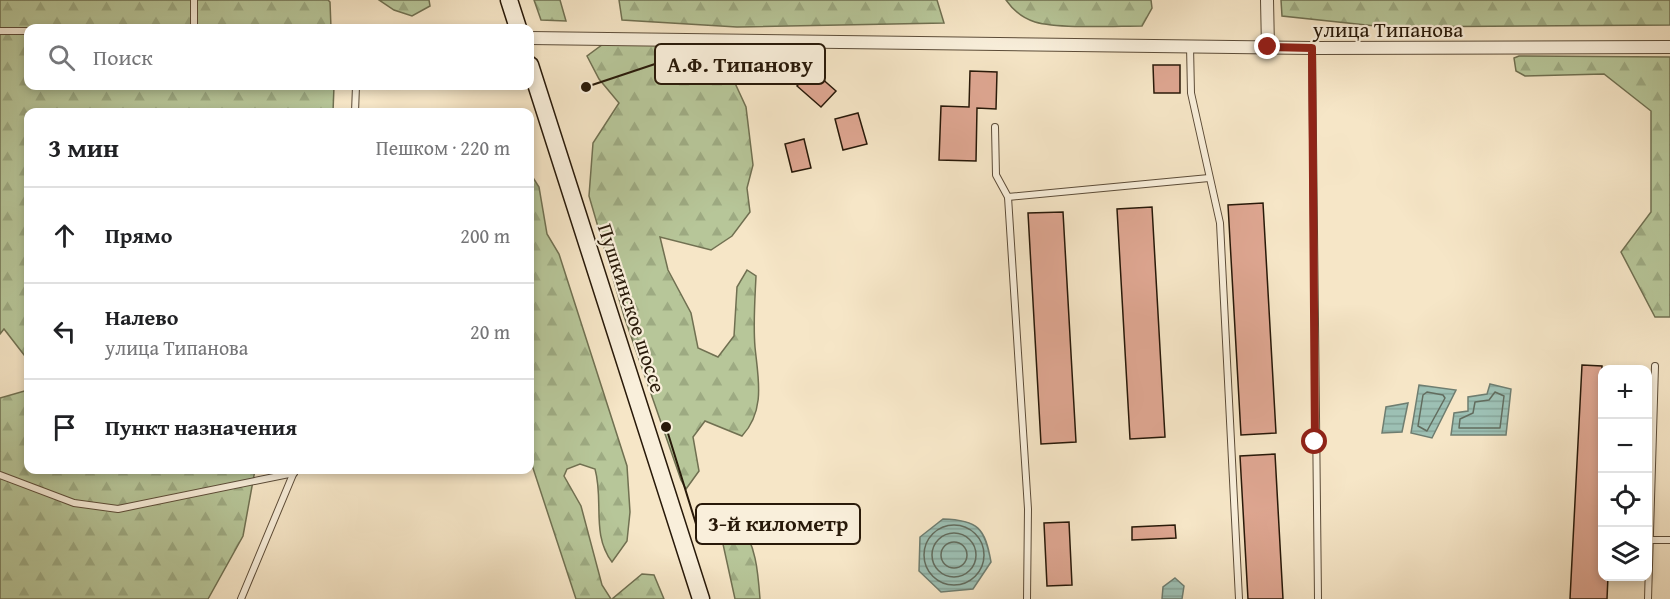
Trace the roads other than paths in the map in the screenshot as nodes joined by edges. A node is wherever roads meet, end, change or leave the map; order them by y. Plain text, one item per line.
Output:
1 (194, 0) edge
2 (509, 0) edge
3 (1267, 0) edge
4 (194, 24) edge
5 (517, 24) edge
6 (0, 31) edge
7 (24, 31) edge
8 (534, 38) edge
9 (1190, 46) junction
10 (1268, 47) junction
11 (1670, 47) edge
12 (1312, 48) junction
13 (534, 77) edge
14 (356, 90) edge
15 (355, 108) edge
16 (995, 128) dead end
17 (1209, 178) junction
18 (1008, 197) junction
19 (1655, 366) dead end
20 (280, 474) edge
21 (293, 474) edge
22 (0, 475) edge
23 (1649, 527) edge
24 (1652, 540) edge
25 (1670, 540) edge
26 (1648, 581) edge
27 (242, 599) edge
28 (701, 599) edge
29 (1026, 599) edge
30 (1239, 599) edge
31 (1318, 599) edge
32 (1648, 599) edge

1 - 4 lane
2 - 5 main road
3 - 10 street
6 - 7 lane
8 - 9 street, улица Типанова
9 - 10 street, улица Типанова
9 - 17 lane
10 - 12 street, улица Типанова
11 - 12 street, улица Типанова
12 - 31 lane
13 - 28 main road, Пушкинское шоссе
14 - 15 lane
16 - 18 lane
17 - 18 lane
17 - 30 lane
18 - 29 lane
19 - 23 lane
20 - 22 lane
21 - 27 lane
24 - 25 lane
26 - 32 lane

